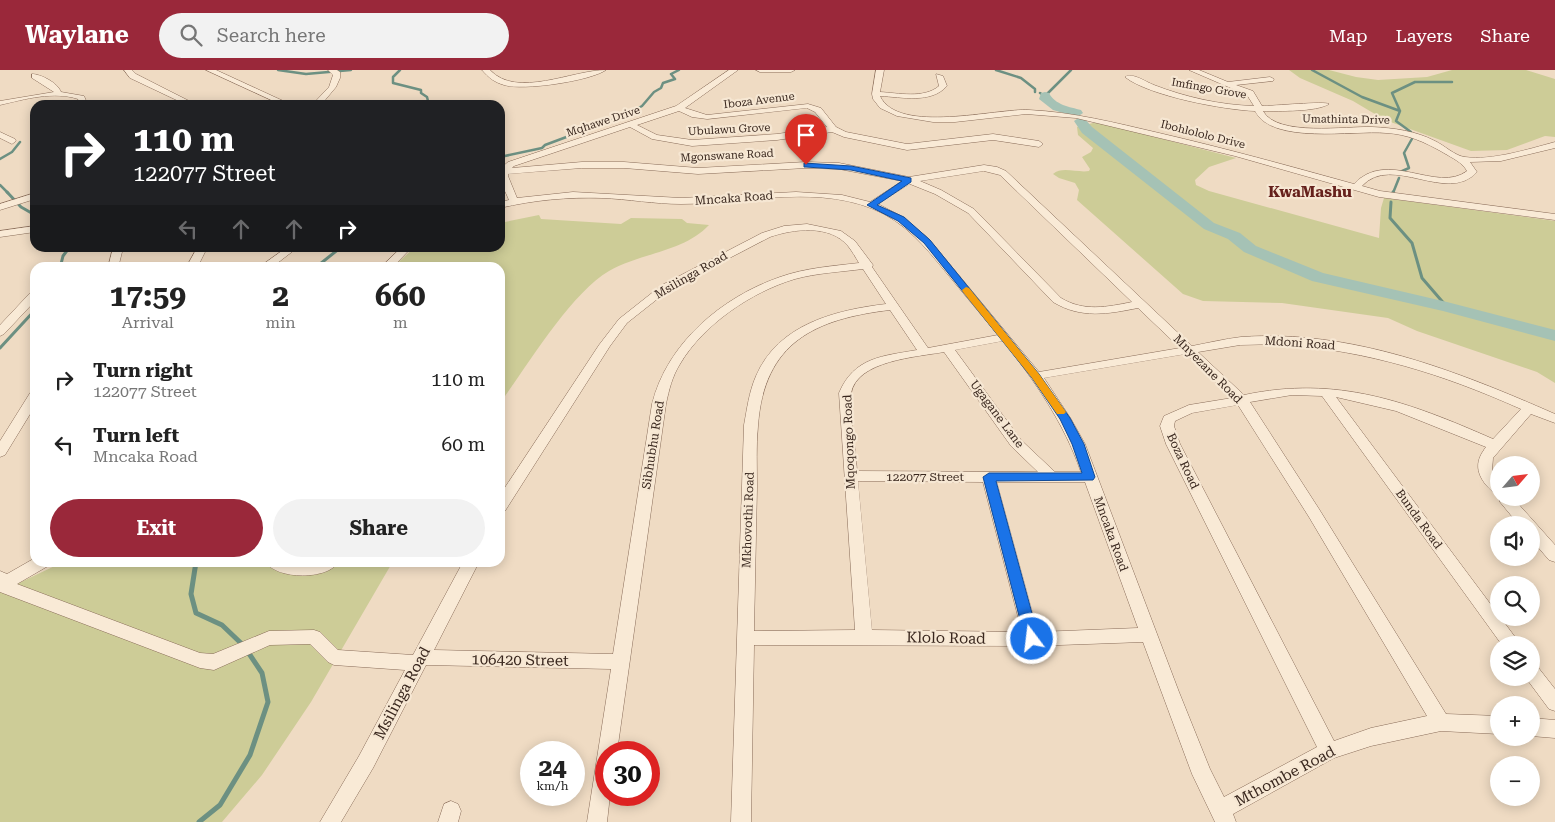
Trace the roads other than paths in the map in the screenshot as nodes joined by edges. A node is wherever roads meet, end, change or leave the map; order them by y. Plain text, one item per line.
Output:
1 (128, 70) edge
2 (210, 70) edge
3 (486, 70) edge
4 (602, 70) edge
5 (734, 70) edge
6 (760, 70) edge
7 (791, 70) edge
8 (880, 70) edge
9 (1193, 70) edge
10 (334, 72) edge
11 (35, 76) dead end
12 (939, 76) dead end
13 (1130, 77) dead end
14 (1270, 79) dead end
15 (1230, 84) junction
16 (876, 94) junction
17 (59, 95) junction
18 (82, 100) edge
19 (183, 100) edge
20 (277, 100) edge
21 (320, 100) edge
22 (0, 103) edge
23 (1325, 104) dead end
24 (679, 108) junction
25 (1258, 108) junction
26 (630, 124) junction
27 (833, 129) junction
28 (0, 135) edge
29 (12, 141) dead end
30 (1038, 144) dead end
31 (1555, 145) edge
32 (1461, 160) junction
33 (505, 169) edge
34 (505, 172) edge
35 (909, 180) junction
36 (505, 181) edge
37 (1355, 188) junction
38 (30, 198) edge
39 (514, 201) junction
40 (505, 203) edge
41 (871, 205) junction
42 (0, 207) edge
43 (1555, 217) edge
44 (30, 230) edge
45 (0, 234) edge
46 (286, 252) edge
47 (402, 252) edge
48 (272, 262) edge
49 (391, 262) edge
50 (868, 265) junction
51 (30, 299) edge
52 (1141, 304) junction
53 (894, 306) junction
54 (0, 332) edge
55 (1004, 337) junction
56 (947, 347) junction
57 (1188, 348) junction
58 (924, 351) junction
59 (1036, 376) junction
60 (1326, 393) junction
61 (1241, 399) junction
62 (30, 404) edge
63 (1529, 407) junction
64 (1555, 419) edge
65 (1494, 445) junction
66 (0, 452) edge
67 (850, 476) junction
68 (989, 477) junction
69 (1052, 477) junction
70 (1089, 477) junction
71 (1490, 477) edge
72 (505, 499) edge
73 (1512, 506) edge
74 (1520, 516) edge
75 (1540, 538) edge
76 (1555, 556) edge
77 (32, 567) edge
78 (281, 567) edge
79 (318, 567) edge
80 (468, 567) edge
81 (1, 583) edge
82 (1148, 635) junction
83 (1505, 636) edge
84 (864, 637) junction
85 (745, 638) junction
86 (1032, 639) junction
87 (419, 660) junction
88 (619, 662) junction
89 (1540, 683) edge
90 (1555, 703) edge
91 (1441, 722) junction
92 (1490, 725) edge
93 (1540, 728) edge
94 (1555, 729) edge
95 (608, 741) edge
96 (1329, 751) junction
97 (599, 806) edge
98 (1222, 817) edge
99 (330, 822) edge
100 (597, 822) edge
101 (741, 822) edge

1 - 19 street
2 - 20 street
3 - 4 street
5 - 24 street, Mqhawe Drive
6 - 7 street
8 - 16 street
9 - 15 street, Umathinta Drive
10 - 21 street
11 - 17 street
12 - 16 street
13 - 25 street, Imfingo Grove
14 - 15 street
15 - 25 street, Umathinta Drive
16 - 37 street, Ibohlololo Drive
17 - 18 street
17 - 22 street
23 - 25 street, Imfingo Grove
24 - 26 street, Mqhawe Drive
24 - 27 street, Iboza Avenue
25 - 32 street, Umathinta Drive
26 - 27 street, Ubulawu Grove
26 - 33 street, Mqhawe Drive
27 - 30 street, Ubulawu Grove
28 - 29 street
31 - 32 street
32 - 37 street
34 - 35 street, Mgonswane Road
35 - 41 street, Mnyezane Road
35 - 52 street, Mgonswane Road
35 - 52 street, Mnyezane Road
36 - 39 street
37 - 43 street, Ibohlololo Drive
38 - 42 street
39 - 40 street, Mncaka Road
39 - 41 street, Mncaka Road
41 - 55 street, Mncaka Road
44 - 45 street
46 - 48 street
47 - 49 street
50 - 53 street, Msilinga Road
50 - 72 street, Msilinga Road
50 - 88 street, Sibhubhu Road
51 - 54 street
52 - 57 street, Mnyezane Road
53 - 58 street, Msilinga Road
53 - 85 street, Mkhovothi Road
55 - 56 street, Mqoqongo Road
55 - 59 street, Mncaka Road
56 - 58 street, Mqoqongo Road
56 - 69 street, Ugagane Lane
57 - 59 street, Mdoni Road
57 - 61 street, Mnyezane Road
57 - 63 street, Mdoni Road
58 - 67 street, Mqoqongo Road
59 - 70 street, Mncaka Road
60 - 61 street, Boza Road
60 - 65 street, Boza Road
60 - 83 street, Bunda Road
61 - 91 street, Mnyezane Road
61 - 96 street, Boza Road
62 - 66 street
63 - 64 street, Mdoni Road
63 - 65 street
65 - 71 street
67 - 68 street, 122077 Street
67 - 84 street, Mqoqongo Road
68 - 69 street, 122077 Street
68 - 86 street
69 - 70 street, 122077 Street
70 - 82 street, Mncaka Road
73 - 74 street
75 - 76 street
77 - 81 street
78 - 79 street
80 - 87 street, Msilinga Road
81 - 87 street, 106420 Street
82 - 86 street, Klolo Road
82 - 98 street, Mncaka Road
84 - 85 street, Klolo Road
84 - 86 street, Klolo Road
85 - 101 street, Mkhovothi Road
87 - 88 street, 106420 Street
87 - 99 street, Msilinga Road
88 - 95 street, Sibhubhu Road
89 - 90 street
91 - 92 street, Mthombe Road
91 - 96 street, Mthombe Road
93 - 94 street
96 - 98 street, Mthombe Road
97 - 100 street, Sibhubhu Road

